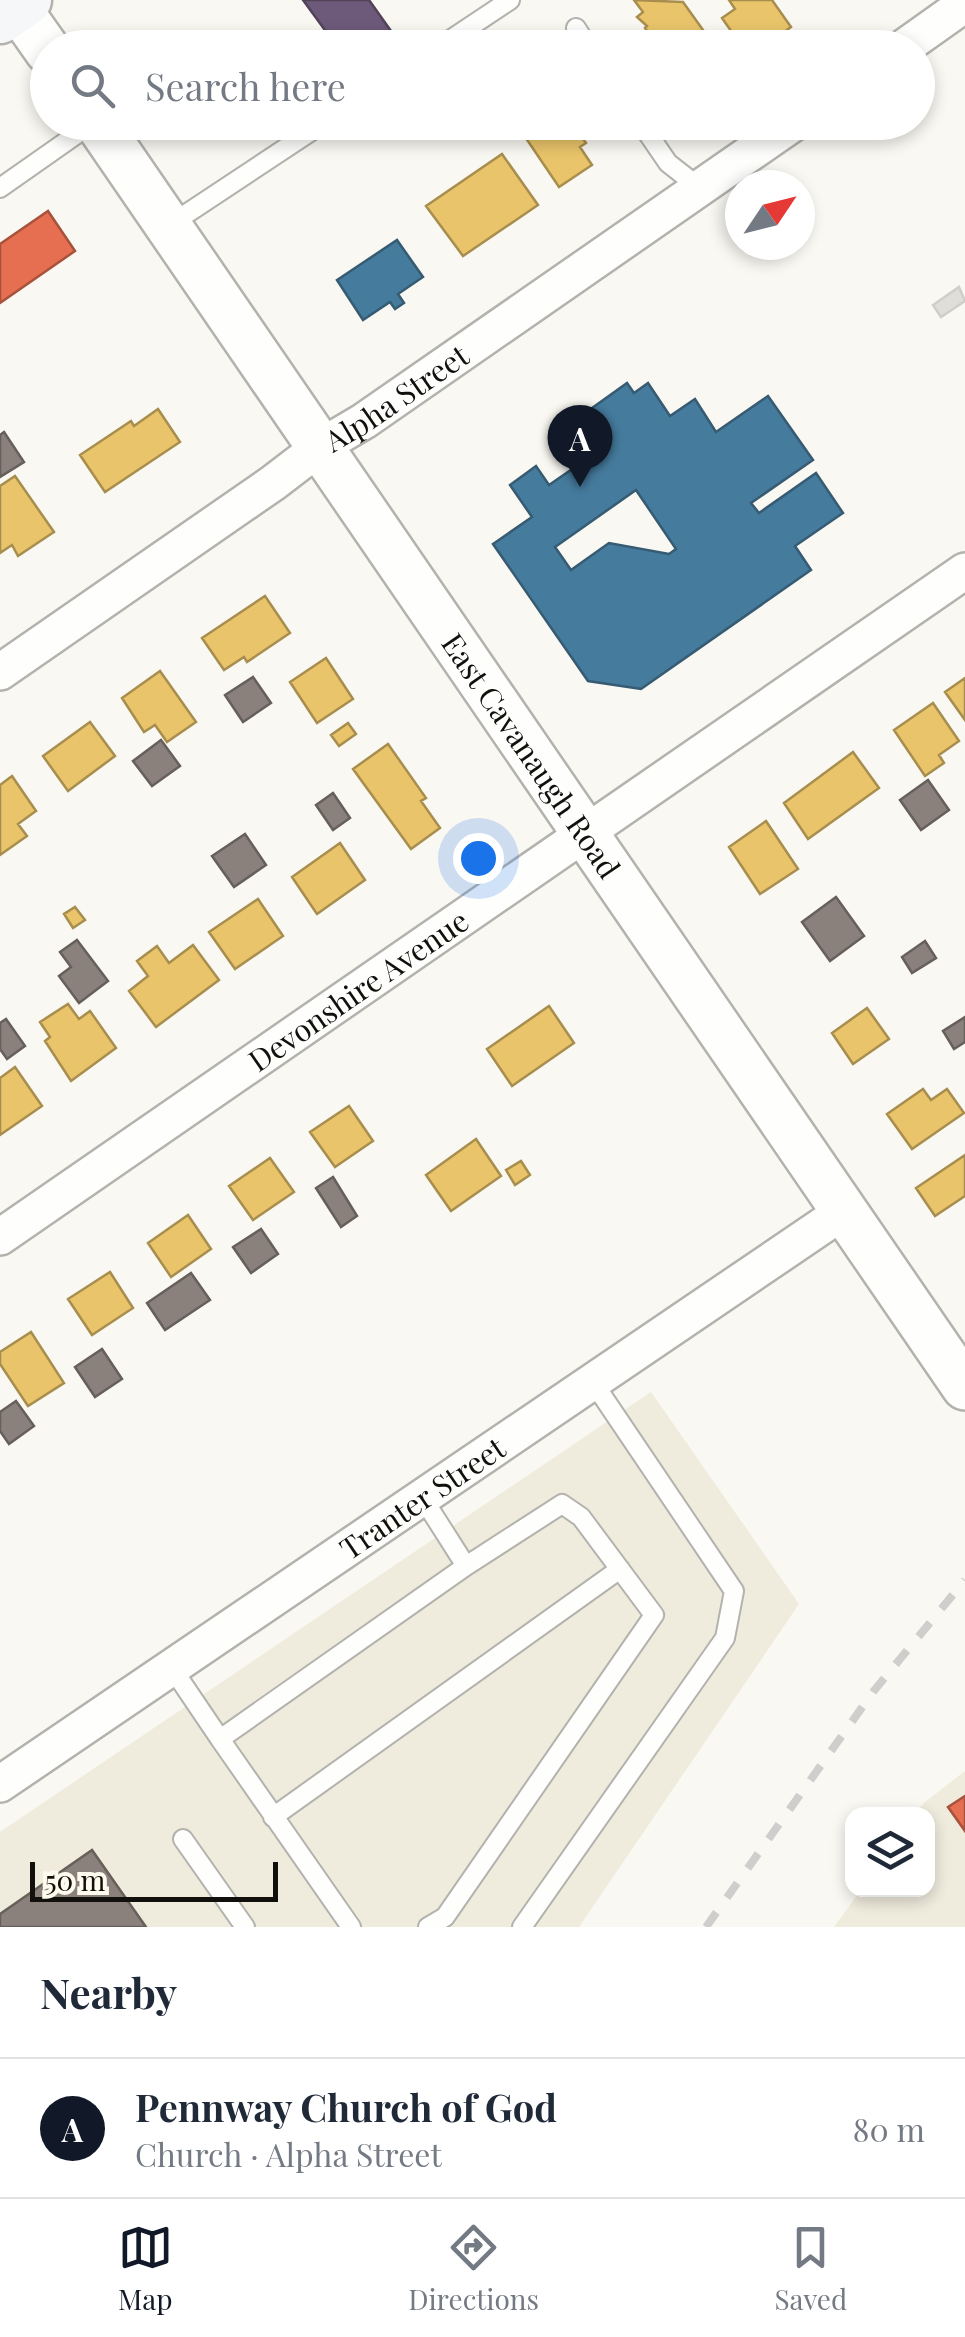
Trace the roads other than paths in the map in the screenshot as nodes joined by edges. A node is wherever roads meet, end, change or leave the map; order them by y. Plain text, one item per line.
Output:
1 (510, 0) edge
2 (965, 4) edge
3 (14, 6) edge
4 (32, 30) edge
5 (465, 30) edge
6 (928, 30) edge
7 (69, 140) edge
8 (108, 140) edge
9 (298, 140) edge
10 (652, 140) edge
11 (769, 140) edge
12 (0, 188) edge
13 (700, 188) junction
14 (168, 226) junction
15 (320, 447) junction
16 (965, 571) edge
17 (0, 672) edge
18 (587, 834) junction
19 (844, 1211) junction
20 (0, 1237) edge
21 (592, 1382) junction
22 (965, 1387) edge
23 (422, 1498) junction
24 (466, 1566) junction
25 (620, 1569) junction
26 (172, 1668) junction
27 (220, 1739) junction
28 (0, 1784) edge
29 (273, 1816) junction
30 (183, 1839) dead end
31 (245, 1927) edge
32 (350, 1927) edge
33 (428, 1927) edge
34 (522, 1927) edge

1 - 5 lane
2 - 6 street
3 - 4 street
7 - 12 lane
8 - 14 street, East Cavanaugh Road
9 - 14 lane
10 - 13 lane
11 - 13 street, Alpha Street
13 - 15 street, Alpha Street
14 - 15 street, East Cavanaugh Road
15 - 17 street, Alpha Street
15 - 18 street, East Cavanaugh Road
16 - 18 street, Devonshire Avenue
18 - 19 street, East Cavanaugh Road
18 - 20 street, Devonshire Avenue
19 - 21 street, Tranter Street
19 - 22 street, East Cavanaugh Road
21 - 23 street, Tranter Street
21 - 34 lane
23 - 24 lane
23 - 26 street, Tranter Street
24 - 25 lane
24 - 27 lane
25 - 29 lane
25 - 33 lane
26 - 27 lane
26 - 28 street, Tranter Street
27 - 29 lane
29 - 32 lane
30 - 31 lane

